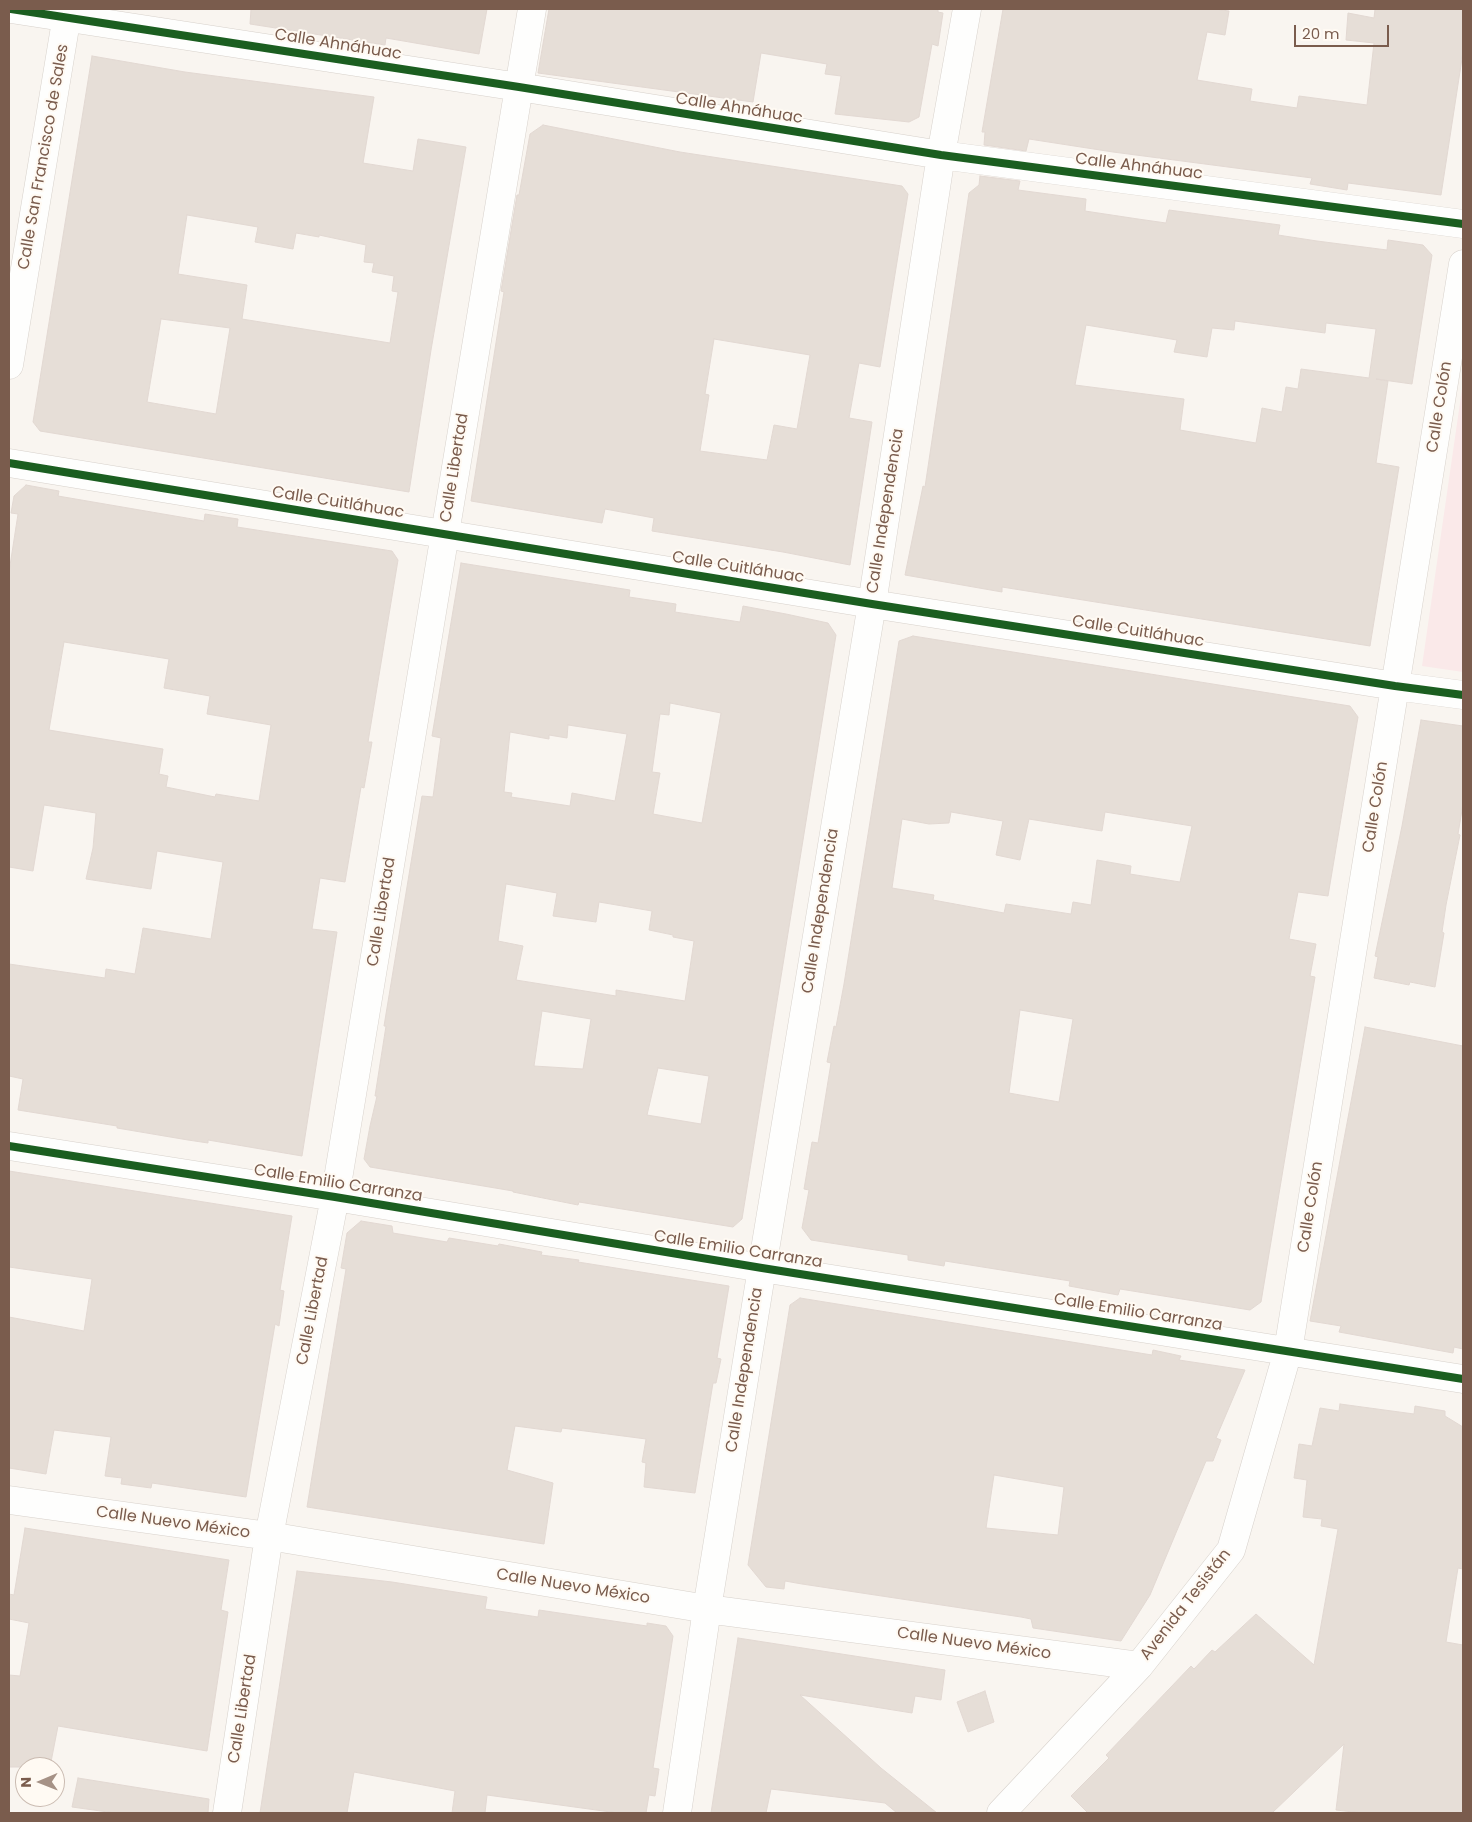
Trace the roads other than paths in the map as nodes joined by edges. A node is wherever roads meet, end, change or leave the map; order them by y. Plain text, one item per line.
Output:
1 (11, 9) edge
2 (532, 9) edge
3 (967, 9) edge
4 (68, 13) edge
5 (519, 87) junction
6 (941, 156) junction
7 (1463, 224) edge
8 (1463, 264) edge
9 (9, 365) edge
10 (9, 464) edge
11 (444, 534) junction
12 (872, 604) junction
13 (1395, 686) junction
14 (1463, 695) edge
15 (9, 1146) edge
16 (335, 1197) junction
17 (762, 1268) junction
18 (1288, 1351) junction
19 (1463, 1379) edge
20 (9, 1500) edge
21 (269, 1536) junction
22 (707, 1609) junction
23 (1139, 1666) junction
24 (227, 1813) edge
25 (677, 1813) edge
26 (1001, 1813) edge

1 - 4 street, Calle Ahnáhuac
2 - 5 street, Calle Libertad
3 - 6 street, Calle Independencia
4 - 5 street, Calle Ahnáhuac
4 - 9 street, Calle San Francisco de Sales
5 - 6 street, Calle Ahnáhuac
5 - 11 street, Calle Libertad
6 - 7 street, Calle Ahnáhuac
6 - 12 street, Calle Independencia
8 - 13 street, Calle Colón
10 - 11 street, Calle Cuitláhuac
11 - 12 street, Calle Cuitláhuac
11 - 16 street, Calle Libertad
12 - 13 street, Calle Cuitláhuac
12 - 17 street, Calle Independencia
13 - 14 street, Calle Cuitláhuac
13 - 18 street, Calle Colón
15 - 16 street, Calle Emilio Carranza
16 - 17 street, Calle Emilio Carranza
16 - 21 street, Calle Libertad
17 - 18 street, Calle Emilio Carranza
17 - 22 street, Calle Independencia
18 - 19 street, Calle Emilio Carranza
18 - 23 street, Avenida Tesistán
20 - 21 street, Calle Nuevo México
21 - 22 street, Calle Nuevo México
21 - 24 street, Calle Libertad
22 - 23 street, Calle Nuevo México
22 - 25 street, Calle Independencia
23 - 26 street, Avenida Tesistán

